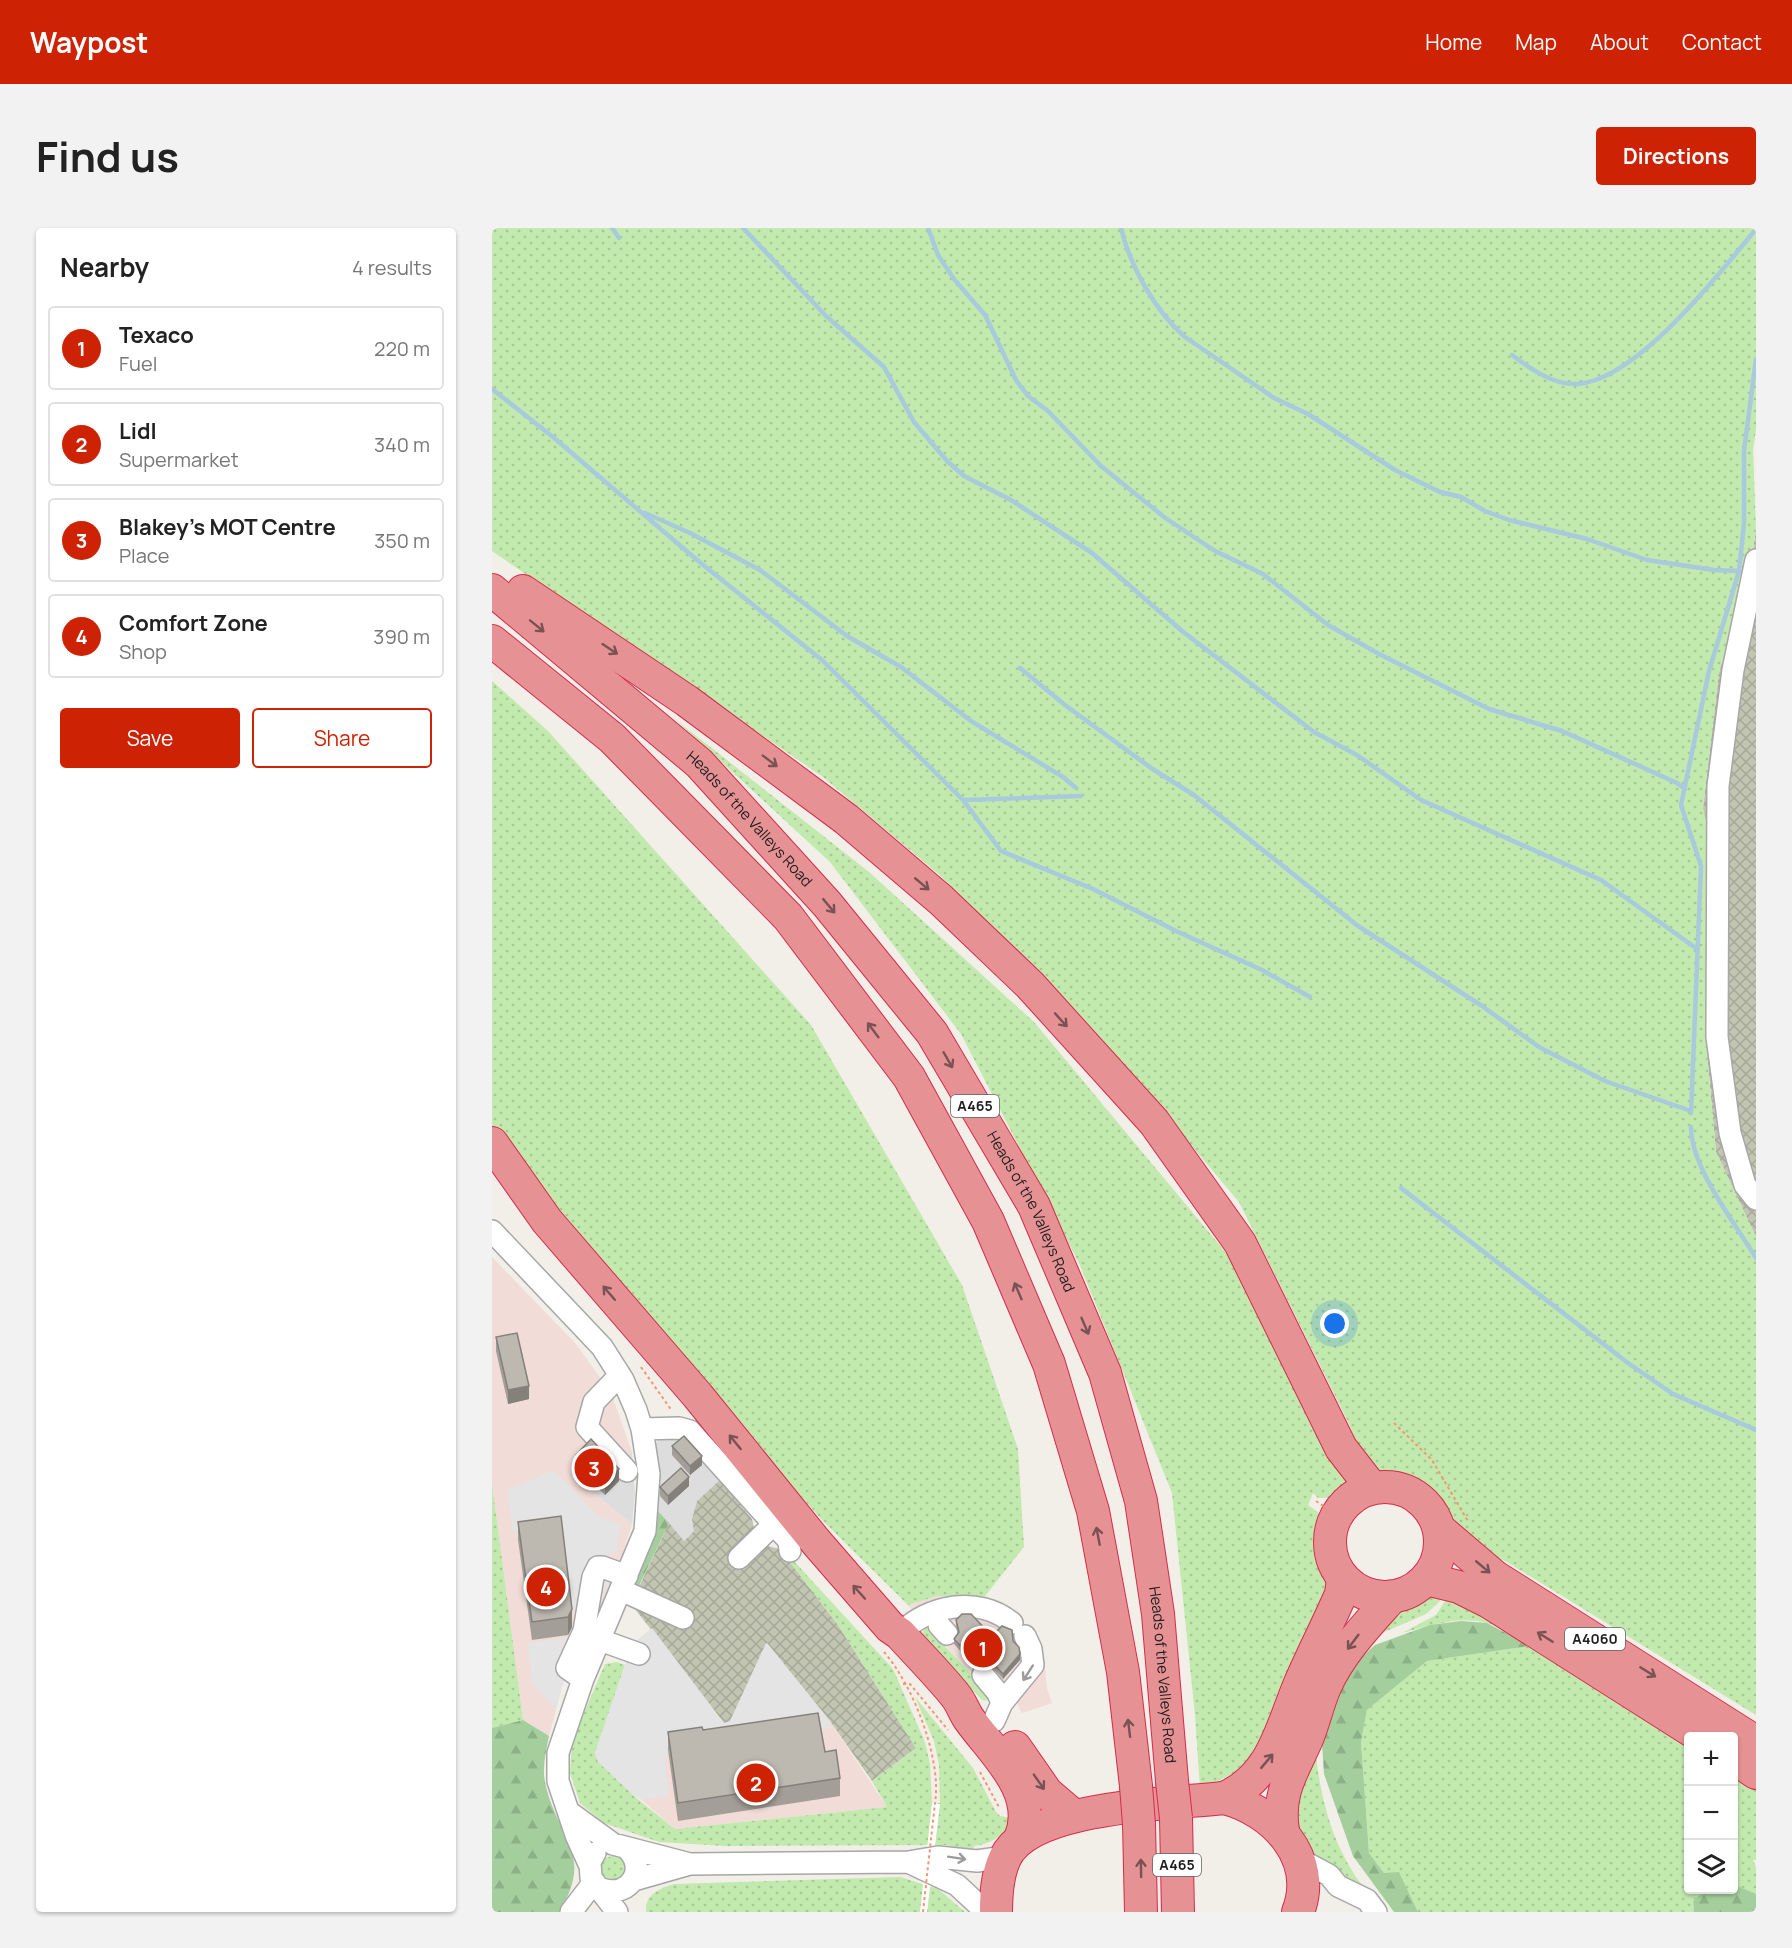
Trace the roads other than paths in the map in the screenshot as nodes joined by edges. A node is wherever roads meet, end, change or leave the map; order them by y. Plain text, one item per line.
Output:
1 (1756, 560) edge
2 (492, 570) edge
3 (492, 590) edge
4 (492, 642) edge
5 (492, 1143) edge
6 (1756, 1199) edge
7 (492, 1231) edge
8 (620, 1375) junction
9 (642, 1429) junction
10 (627, 1471) dead end
11 (1372, 1488) junction
12 (774, 1524) junction
13 (1438, 1529) junction
14 (790, 1551) dead end
15 (739, 1558) dead end
16 (1343, 1579) junction
17 (1426, 1579) junction
18 (624, 1583) junction
19 (1391, 1598) junction
20 (683, 1618) dead end
21 (941, 1625) junction
22 (600, 1640) junction
23 (639, 1654) dead end
24 (983, 1675) dead end
25 (583, 1679) junction
26 (957, 1697) junction
27 (998, 1712) junction
28 (1692, 1732) edge
29 (1756, 1742) edge
30 (1738, 1761) edge
31 (1756, 1773) edge
32 (1224, 1798) junction
33 (569, 1812) junction
34 (1074, 1816) junction
35 (1283, 1831) junction
36 (1010, 1837) junction
37 (619, 1845) junction
38 (1299, 1859) junction
39 (908, 1862) junction
40 (690, 1864) junction
41 (595, 1879) junction
42 (633, 1882) junction
43 (1338, 1886) junction
44 (1299, 1907) edge
45 (571, 1912) edge
46 (617, 1912) edge
47 (631, 1912) edge
48 (986, 1912) edge
49 (996, 1912) edge
50 (1141, 1912) edge
51 (1178, 1912) edge
52 (1376, 1912) edge

1 - 6 street
2 -> 11 highway
3 -> 51 highway, Heads of the Valleys Road / A465, bridge
50 -> 4 highway, A465, bridge
21 -> 5 highway
7 - 8 street
8 - 9 street
8 - 10 street
9 - 12 street
9 - 18 street
11 - 13 highway
11 - 16 highway
12 - 14 street
12 - 15 street
13 - 17 highway
13 -> 29 highway, A4060
16 - 19 highway
32 -> 16 highway
17 - 19 highway
28 -> 17 highway, A4060
18 - 20 street
18 - 22 street
18 - 25 street
19 -> 35 highway
21 - 26 highway
21 -> 27 street
22 - 23 street
22 - 25 street
24 - 27 street
25 - 33 street
26 - 27 highway
26 - 36 highway
27 -> 34 highway
30 - 31 highway
32 - 34 highway
32 - 35 highway
33 - 37 street
33 - 41 street
34 - 36 highway
35 - 38 highway
39 -> 36 street
36 - 49 highway
37 - 40 street
37 - 41 street
37 - 42 street
38 - 43 street
38 - 44 highway
39 - 40 street
39 - 48 street
40 - 42 street
41 - 42 street
41 - 45 street
41 - 46 street
42 - 47 street
43 - 44 street
43 - 52 street

